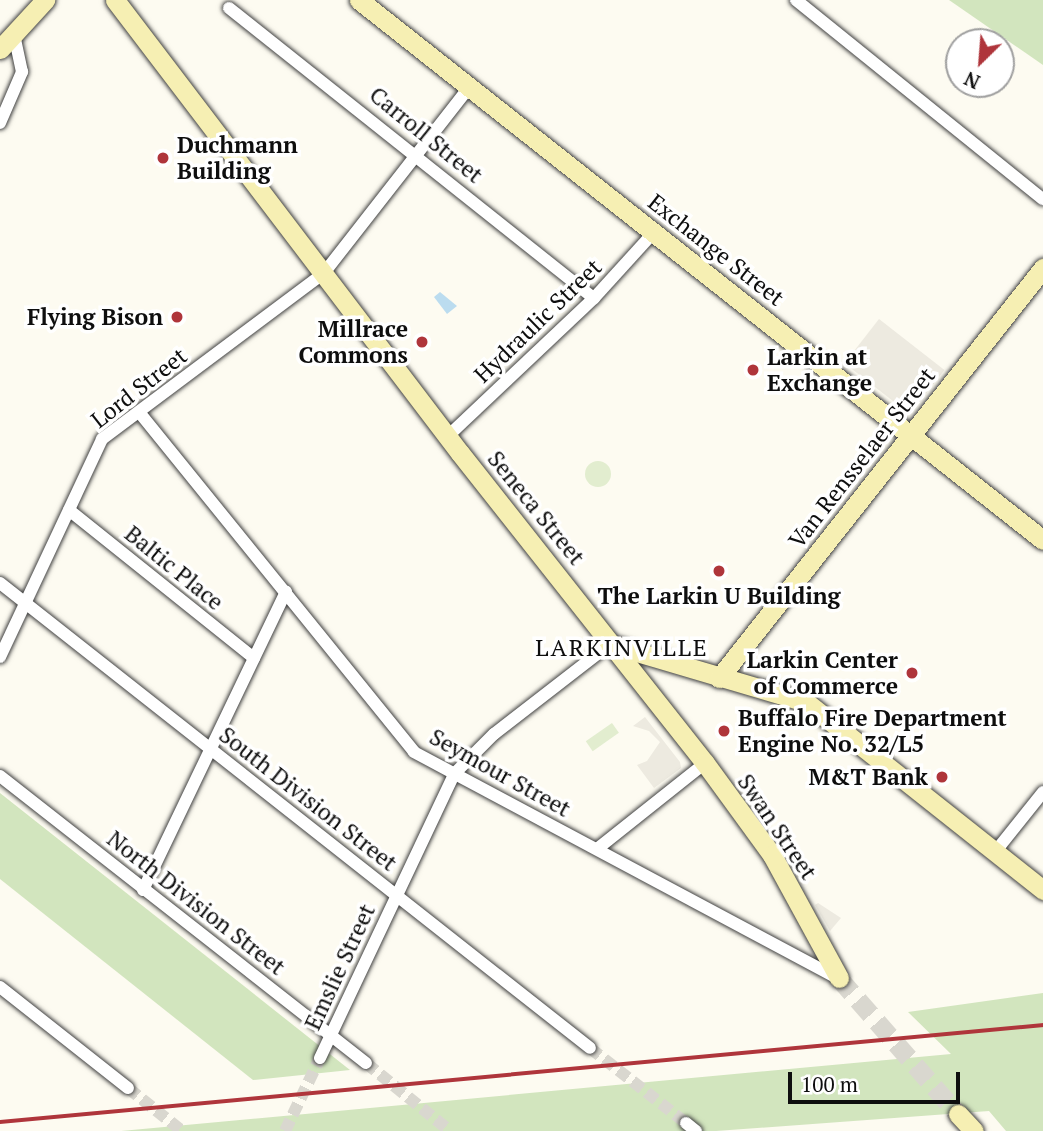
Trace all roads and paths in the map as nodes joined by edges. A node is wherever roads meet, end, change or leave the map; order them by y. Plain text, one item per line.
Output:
1 (45, 0) edge
2 (116, 0) edge
3 (359, 0) edge
4 (796, 0) edge
5 (229, 8) dead end
6 (14, 33) junction
7 (0, 49) edge
8 (470, 86) junction
9 (0, 123) edge
10 (417, 154) junction
11 (1043, 199) edge
12 (654, 232) junction
13 (1043, 268) edge
14 (324, 274) junction
15 (594, 298) junction
16 (139, 412) junction
17 (448, 436) junction
18 (910, 436) junction
19 (69, 510) junction
20 (1043, 540) edge
21 (0, 583) edge
22 (286, 592) junction
23 (24, 603) junction
24 (610, 644) junction
25 (0, 657) edge
26 (254, 658) junction
27 (719, 678) junction
28 (211, 748) junction
29 (705, 763) junction
30 (455, 774) junction
31 (0, 776) edge
32 (1043, 792) edge
33 (597, 849) junction
34 (995, 852) junction
35 (143, 890) junction
36 (1043, 890) edge
37 (397, 896) junction
38 (839, 978) joint
39 (0, 987) edge
40 (331, 1036) junction
41 (590, 1048) tunnel mouth
42 (320, 1058) tunnel mouth
43 (366, 1063) tunnel mouth
44 (128, 1088) tunnel mouth
45 (958, 1114) tunnel mouth
46 (974, 1131) edge

1 - 6 main road
2 - 14 main road, Seneca Street
3 - 8 main road, Exchange Street
4 - 11 street
5 - 10 street, Carroll Street
6 - 7 main road
6 - 9 street
8 - 10 street, Lord Street
8 - 12 main road, Exchange Street
10 - 14 street, Lord Street
10 - 15 street, Carroll Street
12 - 15 street, Hydraulic Street
12 - 18 main road, Exchange Street
13 - 18 main road, Van Rensselaer Street
14 - 16 street, Lord Street
14 - 17 main road, Seneca Street
15 - 17 street, Hydraulic Street
16 - 19 street, Lord Street
16 - 22 street, Seymour Street
17 - 24 main road, Seneca Street
18 - 20 main road, Exchange Street
18 - 27 main road, Van Rensselaer Street
19 - 23 street, Lord Street
19 - 26 street, Baltic Place
21 - 23 street, South Division Street
22 - 26 street
22 - 30 street, Seymour Street
23 - 25 street, Lord Street
23 - 28 street, South Division Street
24 - 27 main road
24 - 29 main road, Swan Street
24 - 30 street, Emslie Street
26 - 28 street
27 - 34 main road
28 - 35 street
28 - 37 street, South Division Street
29 - 33 street
29 - 38 main road, Swan Street
30 - 33 street, Seymour Street
30 - 37 street, Emslie Street
31 - 35 street, North Division Street
32 - 34 street
33 - 38 street, Seymour Street
34 - 36 main road
35 - 40 street, North Division Street
37 - 40 street, Emslie Street
37 - 41 street, South Division Street
39 - 44 street
40 - 42 street, Emslie Street
40 - 43 street, North Division Street
45 - 46 main road

